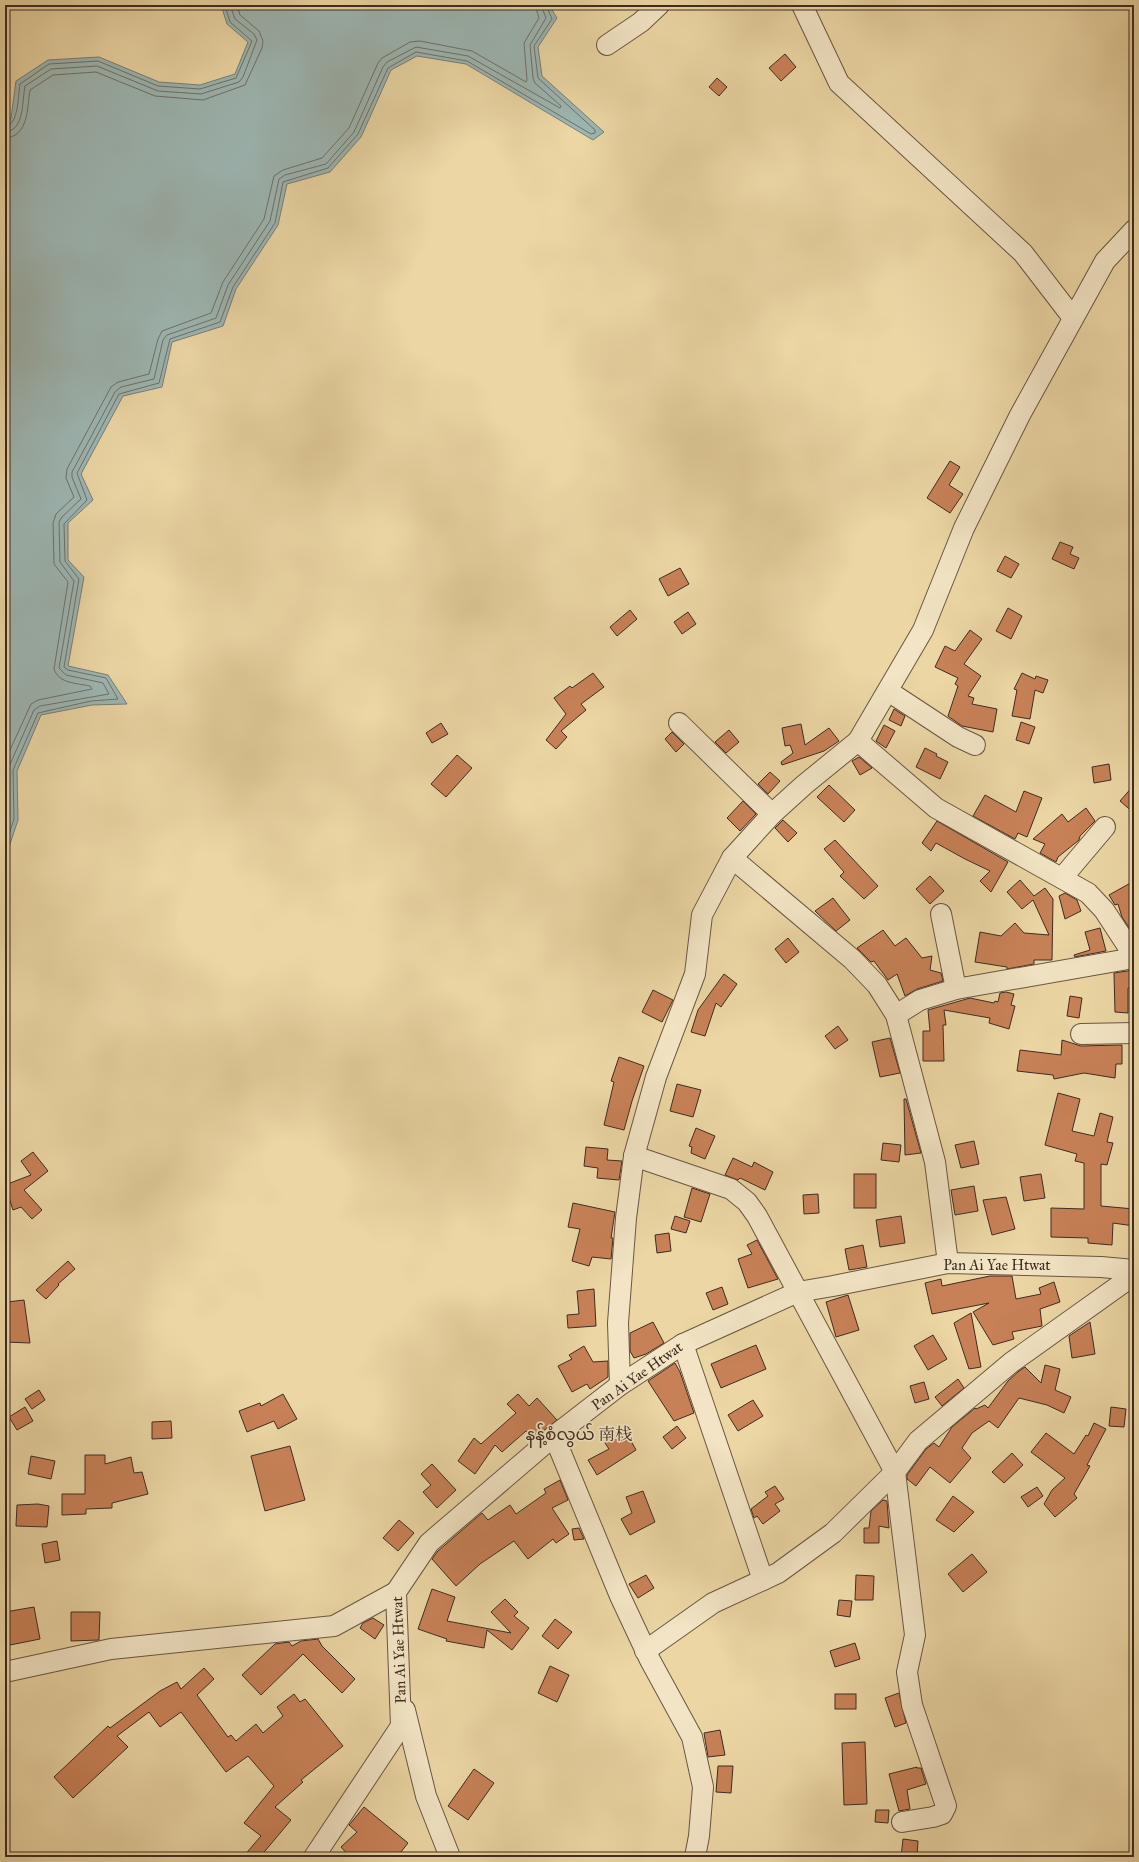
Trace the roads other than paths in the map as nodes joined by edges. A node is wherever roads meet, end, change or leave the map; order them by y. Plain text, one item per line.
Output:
1 (659, 5) edge
2 (802, 5) edge
3 (606, 45) dead end
4 (1134, 230) edge
5 (1073, 318) junction
6 (888, 691) junction
7 (679, 724) dead end
8 (858, 741) junction
9 (975, 745) dead end
10 (772, 814) junction
11 (1105, 826) dead end
12 (732, 858) junction
13 (1062, 878) junction
14 (941, 914) dead end
15 (1134, 957) edge
16 (956, 989) junction
17 (896, 1015) junction
18 (1134, 1033) edge
19 (1081, 1034) dead end
20 (634, 1156) junction
21 (948, 1263) junction
22 (1134, 1270) edge
23 (1134, 1275) edge
24 (798, 1292) junction
25 (683, 1344) junction
26 (620, 1385) junction
27 (554, 1436) junction
28 (895, 1472) junction
29 (763, 1580) junction
30 (396, 1592) junction
31 (646, 1651) junction
32 (5, 1672) edge
33 (400, 1690) junction
34 (902, 1822) dead end
35 (314, 1857) edge
36 (450, 1857) edge
37 (695, 1857) edge

1 - 3 street
2 - 5 street
4 - 5 street
5 - 6 street
6 - 8 street
6 - 9 street
7 - 10 street
8 - 10 street
8 - 13 street
10 - 12 street
11 - 13 street
12 - 17 street
12 - 20 street
13 - 15 street
14 - 16 street
15 - 16 street
16 - 17 street
17 - 21 street
18 - 19 street
20 - 24 street
20 - 26 street
21 - 22 street, Pan Ai Yae Htwat
21 - 24 street, Pan Ai Yae Htwat
23 - 28 street
24 - 25 street, Pan Ai Yae Htwat
24 - 28 street
25 - 26 street, Pan Ai Yae Htwat
25 - 29 street
26 - 27 street, Pan Ai Yae Htwat
27 - 30 street, Pan Ai Yae Htwat
27 - 31 street
28 - 29 street
28 - 34 street
29 - 31 street
30 - 32 street
30 - 33 street, Pan Ai Yae Htwat
31 - 37 street
33 - 35 street, Pan Ai Yae Htwat
33 - 36 street

